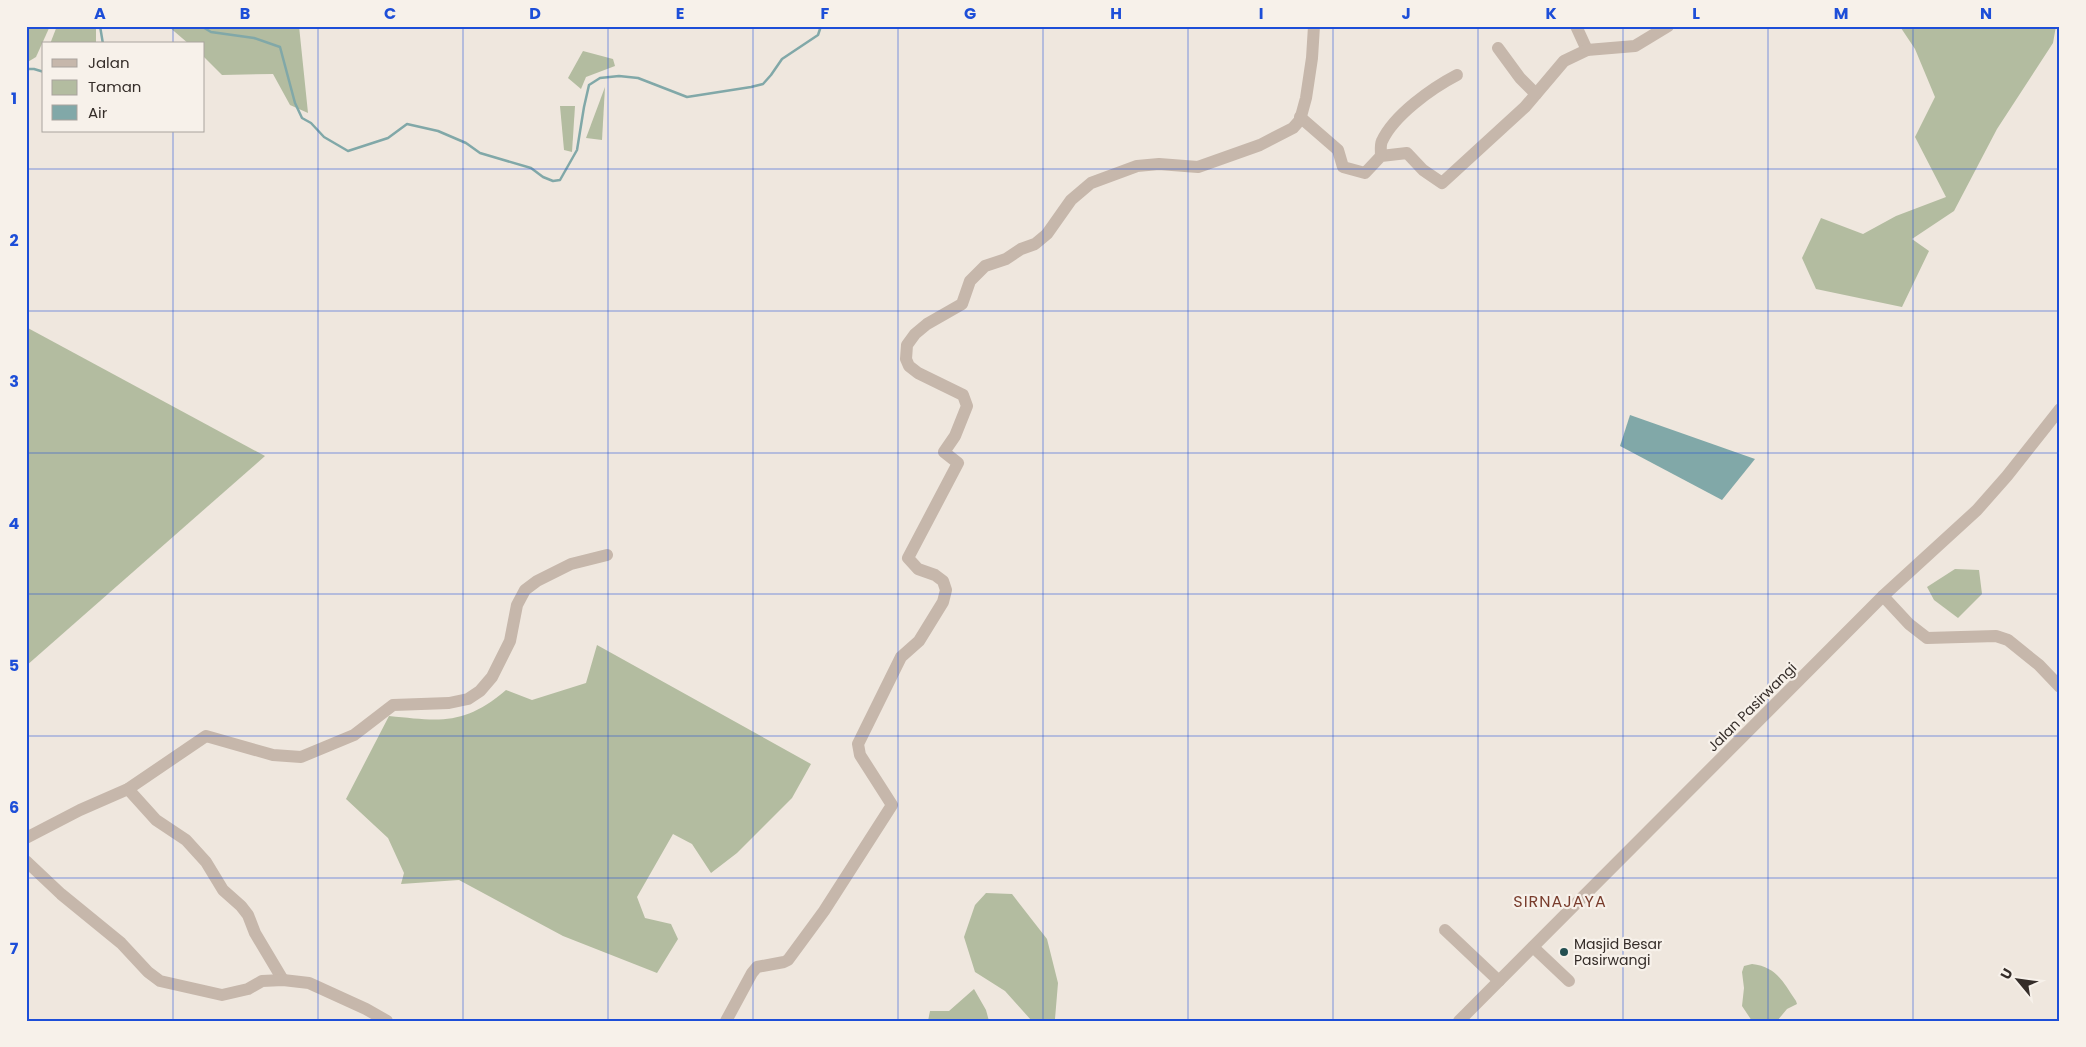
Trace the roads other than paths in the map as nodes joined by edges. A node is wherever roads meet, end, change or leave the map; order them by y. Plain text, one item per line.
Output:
1 (1314, 26) edge
2 (1576, 26) edge
3 (1668, 26) edge
4 (1498, 48) dead end
5 (1587, 50) junction
6 (1457, 75) dead end
7 (1536, 94) junction
8 (1300, 117) junction
9 (1381, 156) junction
10 (2060, 410) edge
11 (607, 555) dead end
12 (1884, 596) junction
13 (2060, 687) edge
14 (128, 789) junction
15 (26, 838) edge
16 (27, 863) edge
17 (1444, 930) dead end
18 (1533, 947) junction
19 (283, 980) junction
20 (1498, 981) junction
21 (1569, 981) dead end
22 (387, 1021) edge
23 (726, 1021) edge
24 (1459, 1021) edge

1 - 8 street
2 - 5 street
3 - 5 street
4 - 7 street
5 - 7 street
6 - 9 street
7 - 9 street
8 - 9 street
8 - 23 street
10 - 12 street, Jalan Pasirwangi
11 - 14 street
12 - 13 street
12 - 18 street, Jalan Pasirwangi
14 - 15 street
14 - 19 street
16 - 19 street
17 - 20 street
18 - 20 street, Jalan Pasirwangi
18 - 21 street
19 - 22 street
20 - 24 street, Jalan Pasirwangi

